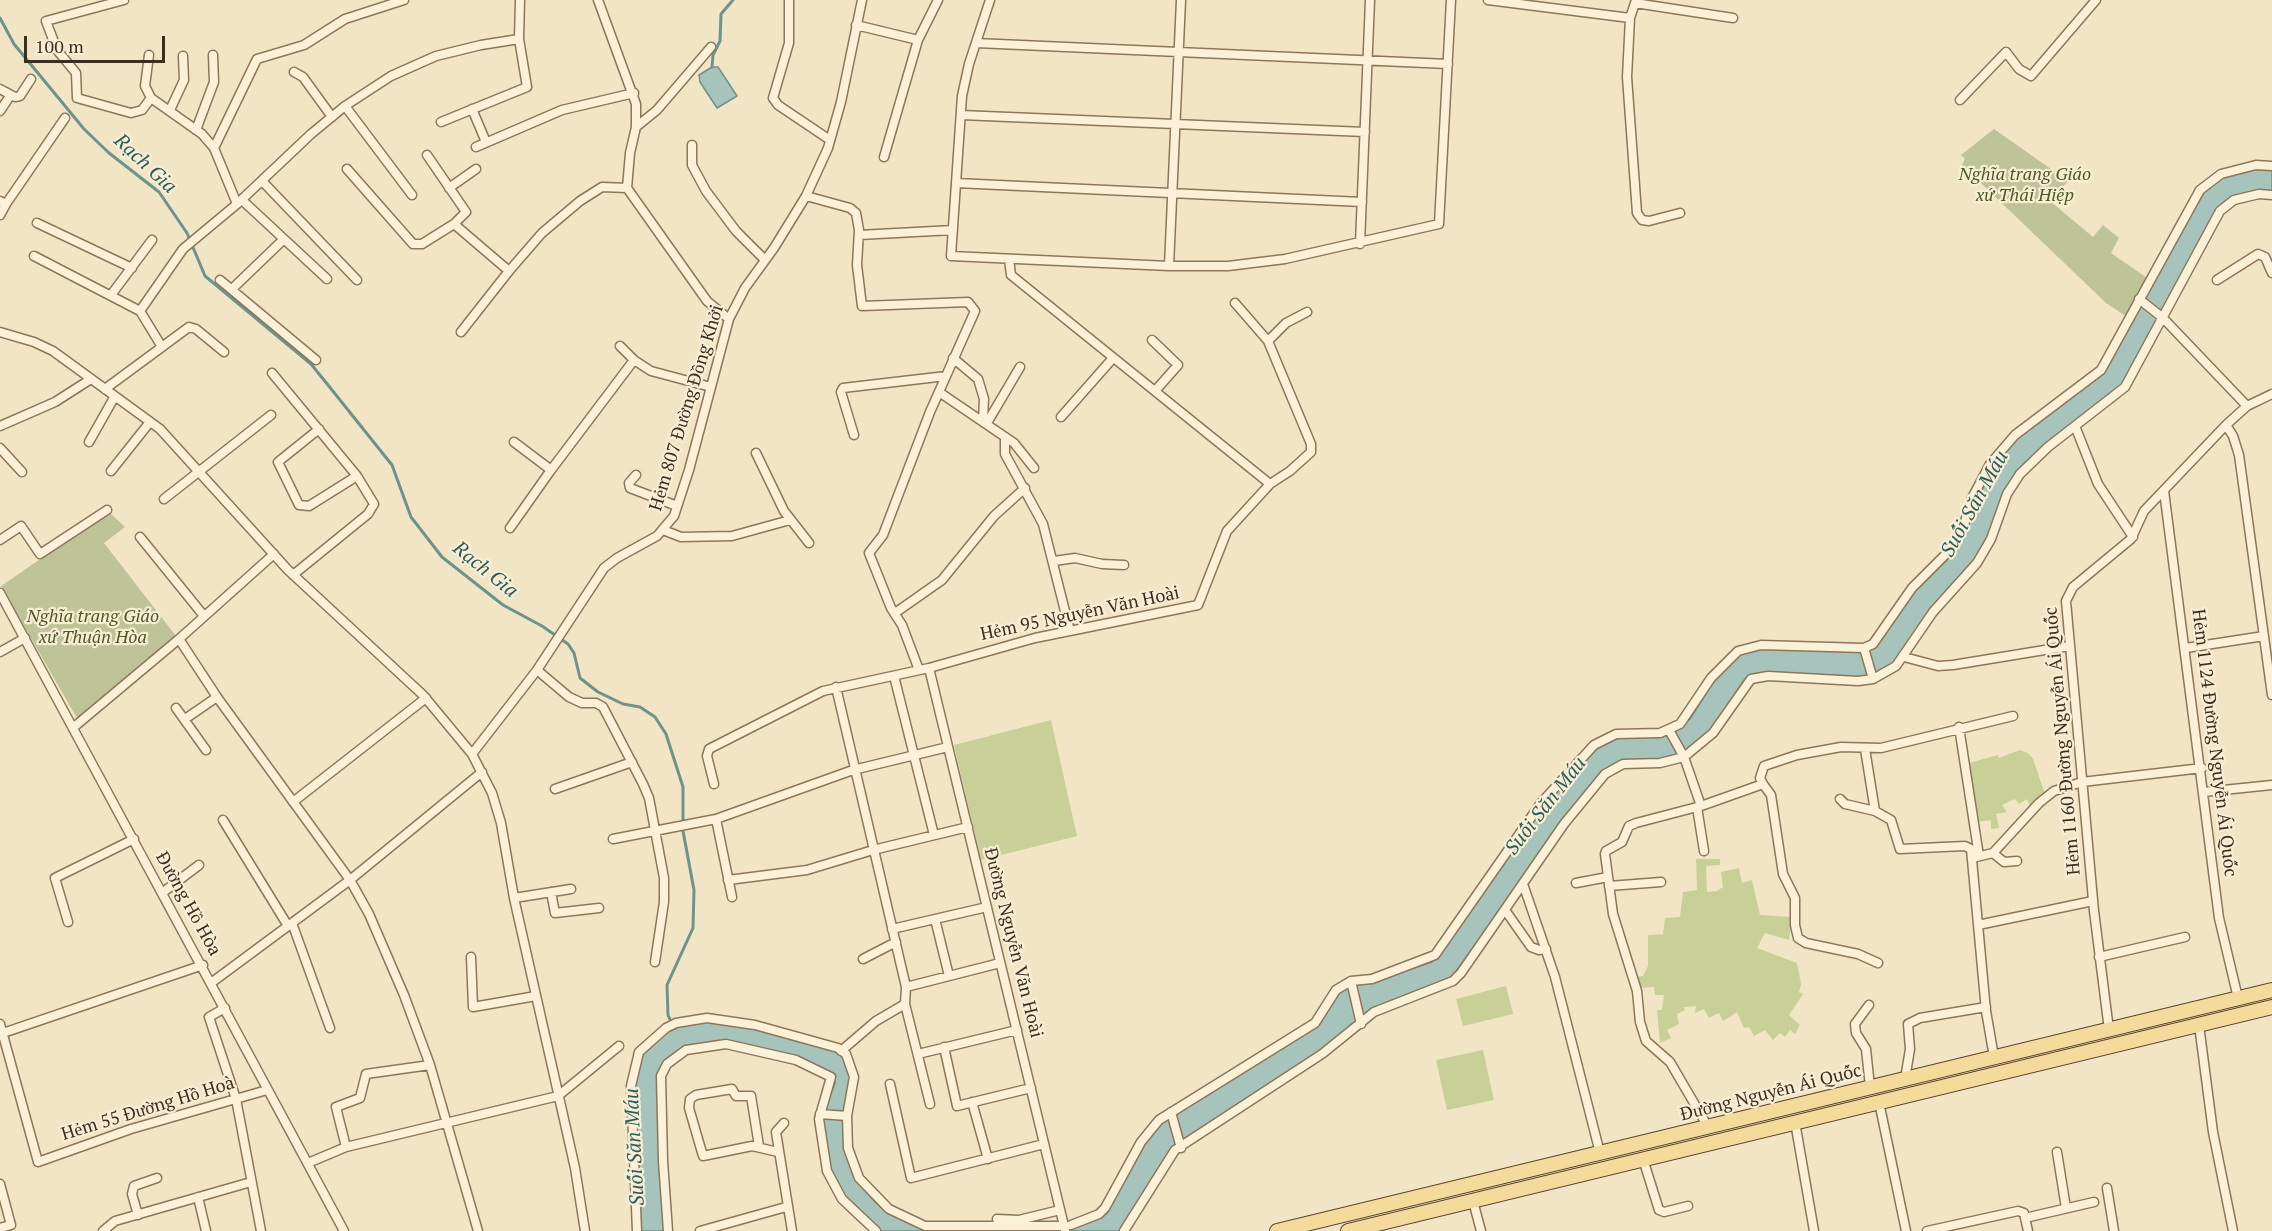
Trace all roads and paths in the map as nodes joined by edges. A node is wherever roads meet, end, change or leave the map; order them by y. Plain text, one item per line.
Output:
1 (124, 0) edge
2 (404, 0) edge
3 (520, 0) edge
4 (598, 0) edge
5 (789, 0) edge
6 (861, 0) edge
7 (938, 0) edge
8 (990, 0) edge
9 (1181, 0) edge
10 (1370, 0) edge
11 (1451, 0) edge
12 (1488, 0) edge
13 (2096, 0) edge
14 (1635, 2) edge
15 (1630, 18) junction
16 (1733, 18) dead end
17 (856, 24) junction
18 (519, 39) junction
19 (918, 40) junction
20 (976, 43) junction
21 (711, 47) dead end
22 (1179, 52) junction
23 (148, 55) dead end
24 (213, 55) dead end
25 (183, 56) dead end
26 (1368, 60) junction
27 (1448, 64) junction
28 (294, 72) dead end
29 (31, 79) dead end
30 (0, 88) edge
31 (634, 93) junction
32 (10, 96) junction
33 (151, 98) junction
34 (1960, 100) dead end
35 (345, 106) junction
36 (170, 110) junction
37 (472, 110) junction
38 (0, 111) edge
39 (961, 115) junction
40 (332, 117) junction
41 (66, 118) dead end
42 (441, 122) dead end
43 (1176, 124) junction
44 (636, 127) junction
45 (196, 130) junction
46 (1365, 132) junction
47 (830, 140) junction
48 (486, 142) junction
49 (692, 145) dead end
50 (476, 147) dead end
51 (214, 148) junction
52 (427, 155) dead end
53 (884, 157) dead end
54 (2272, 166) edge
55 (347, 170) dead end
56 (476, 170) dead end
57 (262, 181) junction
58 (956, 183) junction
59 (449, 188) junction
60 (627, 188) junction
61 (1172, 193) junction
62 (412, 195) dead end
63 (2272, 195) edge
64 (806, 196) junction
65 (3, 202) edge
66 (239, 202) junction
67 (1362, 202) junction
68 (1680, 213) dead end
69 (0, 215) edge
70 (37, 223) dead end
71 (454, 224) junction
72 (953, 230) junction
73 (859, 235) junction
74 (284, 239) junction
75 (152, 240) dead end
76 (1360, 244) junction
77 (34, 256) dead end
78 (1009, 259) junction
79 (765, 260) junction
80 (1169, 266) junction
81 (132, 268) junction
82 (508, 271) junction
83 (2272, 273) edge
84 (327, 279) dead end
85 (220, 280) dead end
86 (357, 280) dead end
87 (2217, 280) dead end
88 (232, 289) junction
89 (111, 295) junction
90 (2139, 299) junction
91 (1235, 303) dead end
92 (140, 311) junction
93 (1307, 312) dead end
94 (2163, 318) junction
95 (729, 319) junction
96 (0, 332) edge
97 (461, 332) dead end
98 (1152, 340) dead end
99 (1268, 341) junction
100 (620, 346) dead end
101 (162, 347) junction
102 (224, 352) dead end
103 (953, 358) junction
104 (1113, 358) junction
105 (316, 360) dead end
106 (634, 360) junction
107 (1020, 367) dead end
108 (272, 373) dead end
109 (946, 376) junction
110 (91, 379) junction
111 (711, 387) junction
112 (105, 389) junction
113 (1155, 391) junction
114 (939, 392) junction
115 (2272, 394) edge
116 (115, 396) junction
117 (2247, 406) junction
118 (271, 415) dead end
119 (1061, 417) dead end
120 (150, 422) junction
121 (985, 422) junction
122 (2226, 425) junction
123 (0, 426) edge
124 (2075, 426) junction
125 (319, 429) junction
126 (854, 435) dead end
127 (1005, 436) junction
128 (514, 441) dead end
129 (89, 442) dead end
130 (0, 448) edge
131 (756, 453) dead end
132 (1034, 468) dead end
133 (550, 470) junction
134 (111, 471) dead end
135 (198, 471) junction
136 (21, 472) dead end
137 (636, 475) dead end
138 (357, 477) junction
139 (1270, 483) junction
140 (1025, 488) junction
141 (2164, 491) junction
142 (164, 499) dead end
143 (677, 506) junction
144 (107, 510) dead end
145 (790, 520) junction
146 (510, 528) dead end
147 (663, 530) junction
148 (141, 537) dead end
149 (2133, 537) junction
150 (0, 540) edge
151 (808, 543) dead end
152 (274, 554) junction
153 (1054, 561) junction
154 (1124, 565) dead end
155 (293, 574) junction
156 (0, 593) edge
157 (895, 613) junction
158 (204, 616) junction
159 (1070, 631) junction
160 (2264, 636) junction
161 (25, 638) junction
162 (179, 639) junction
163 (2069, 646) junction
164 (1864, 648) junction
165 (2186, 648) junction
166 (0, 651) edge
167 (1904, 657) junction
168 (929, 668) junction
169 (537, 670) junction
170 (919, 670) junction
171 (894, 676) junction
172 (1874, 679) junction
173 (836, 687) junction
174 (2272, 695) edge
175 (217, 698) junction
176 (426, 698) junction
177 (176, 708) dead end
178 (2013, 716) dead end
179 (185, 719) junction
180 (74, 727) junction
181 (1959, 727) junction
182 (1669, 730) junction
183 (948, 747) junction
184 (1865, 749) junction
185 (206, 750) dead end
186 (472, 754) junction
187 (914, 755) junction
188 (1684, 756) junction
189 (632, 762) junction
190 (2202, 768) junction
191 (855, 770) junction
192 (482, 772) junction
193 (2082, 782) junction
194 (714, 784) dead end
195 (1763, 784) junction
196 (2272, 785) edge
197 (555, 789) dead end
198 (2204, 792) junction
199 (1840, 799) dead end
200 (293, 802) junction
201 (1699, 807) junction
202 (1875, 811) junction
203 (716, 819) junction
204 (223, 820) dead end
205 (968, 827) junction
206 (656, 831) junction
207 (934, 835) junction
208 (134, 839) junction
209 (614, 839) dead end
210 (873, 850) junction
211 (1704, 851) dead end
212 (1993, 853) junction
213 (1975, 857) junction
214 (2017, 861) dead end
215 (198, 865) dead end
216 (350, 880) junction
217 (728, 880) junction
218 (1609, 882) junction
219 (1661, 882) dead end
220 (1576, 883) dead end
221 (1523, 884) junction
222 (571, 889) dead end
223 (162, 892) junction
224 (551, 892) junction
225 (732, 897) dead end
226 (514, 898) junction
227 (2093, 901) junction
228 (987, 907) junction
229 (599, 908) dead end
230 (1505, 910) junction
231 (935, 919) junction
232 (68, 922) dead end
233 (290, 924) junction
234 (1978, 925) junction
235 (892, 929) junction
236 (2185, 937) dead end
237 (896, 942) junction
238 (1546, 949) junction
239 (471, 957) dead end
240 (2099, 957) junction
241 (863, 959) dead end
242 (655, 962) dead end
243 (1000, 963) junction
244 (1878, 963) dead end
245 (203, 965) junction
246 (949, 976) junction
247 (1351, 981) junction
248 (211, 982) junction
249 (906, 987) junction
250 (2272, 990) edge
251 (2257, 994) junction
252 (536, 996) junction
253 (2238, 998) junction
254 (905, 1004) junction
255 (1869, 1005) dead end
256 (225, 1008) junction
257 (1986, 1008) junction
258 (2266, 1008) edge
259 (0, 1024) edge
260 (1361, 1024) junction
261 (2199, 1024) junction
262 (330, 1028) dead end
263 (1017, 1029) junction
264 (2109, 1029) junction
265 (2, 1034) edge
266 (619, 1046) dead end
267 (944, 1047) junction
268 (841, 1051) junction
269 (918, 1054) junction
270 (1994, 1058) junction
271 (430, 1065) junction
272 (1905, 1079) junction
273 (890, 1084) dead end
274 (1031, 1088) junction
275 (1870, 1088) junction
276 (267, 1090) junction
277 (558, 1096) junction
278 (236, 1099) junction
279 (972, 1102) junction
280 (1879, 1102) junction
281 (930, 1104) dead end
282 (1172, 1112) junction
283 (820, 1114) junction
284 (847, 1116) junction
285 (1795, 1122) junction
286 (447, 1123) junction
287 (784, 1123) dead end
288 (1708, 1127) junction
289 (1044, 1144) junction
290 (759, 1146) junction
291 (346, 1147) junction
292 (1181, 1148) junction
293 (778, 1152) junction
294 (2057, 1152) dead end
295 (1600, 1153) junction
296 (988, 1159) junction
297 (1643, 1159) junction
298 (308, 1163) junction
299 (157, 1178) dead end
300 (251, 1182) junction
301 (0, 1184) edge
302 (1468, 1185) junction
303 (2107, 1188) dead end
304 (198, 1197) junction
305 (1473, 1201) junction
306 (2094, 1202) dead end
307 (1688, 1206) dead end
308 (786, 1207) junction
309 (2066, 1208) junction
310 (1060, 1210) junction
311 (138, 1215) junction
312 (2025, 1218) junction
313 (997, 1219) dead end
314 (1067, 1227) edge
315 (1379, 1227) edge
316 (0, 1228) edge
317 (103, 1231) edge
318 (206, 1231) edge
319 (261, 1231) edge
320 (344, 1231) edge
321 (478, 1231) edge
322 (585, 1231) edge
323 (637, 1231) edge
324 (668, 1231) edge
325 (700, 1231) edge
326 (792, 1231) edge
327 (876, 1231) edge
328 (1124, 1231) edge
329 (1278, 1231) edge
330 (1348, 1231) edge
331 (1481, 1231) edge
332 (1814, 1231) edge
333 (1906, 1231) edge
334 (1927, 1231) edge
335 (2028, 1231) edge
336 (2114, 1231) edge
337 (2233, 1231) edge

1 - 33 street
2 - 51 street
3 - 18 street
4 - 31 street
5 - 47 street
6 - 17 street, Hẻm 807 Đường Đồng Khởi
7 - 19 street
8 - 20 street
9 - 22 street
10 - 26 street
11 - 27 street
12 - 15 street
13 - 34 street
14 - 15 street
14 - 16 street
15 - 68 street
17 - 19 street
17 - 47 street, Hẻm 807 Đường Đồng Khởi
18 - 35 street
18 - 37 street
19 - 53 street
20 - 22 street
20 - 39 street
21 - 44 street
22 - 26 street
22 - 43 street
23 - 33 street
24 - 45 street
25 - 36 street
26 - 27 street
26 - 46 street
27 - 76 street
28 - 40 street
29 - 32 street
30 - 32 street
31 - 44 street
31 - 48 street
32 - 38 street
33 - 36 street
35 - 40 street
35 - 62 street
36 - 45 street
37 - 42 street
37 - 48 street
39 - 43 street
39 - 58 street
40 - 57 street
41 - 65 street
43 - 46 street
43 - 61 street
44 - 60 street
45 - 51 street
46 - 67 street
47 - 64 street, Hẻm 807 Đường Đồng Khởi
48 - 50 street
49 - 79 street
51 - 66 street
52 - 59 street
54 - 90 street
55 - 71 street
56 - 59 street
57 - 66 street
57 - 86 street
58 - 61 street
58 - 72 street
59 - 71 street
60 - 82 street
60 - 95 street
61 - 67 street
61 - 80 street
63 - 94 street
64 - 73 street
64 - 79 street, Hẻm 807 Đường Đồng Khởi
65 - 69 street
66 - 74 street
66 - 92 street
67 - 76 street
70 - 81 street
71 - 82 street
72 - 73 street
72 - 78 street
73 - 103 street
74 - 84 street
74 - 88 street
75 - 81 street
76 - 80 street
77 - 89 street
78 - 80 street
78 - 104 street
79 - 95 street, Hẻm 807 Đường Đồng Khởi
81 - 89 street
82 - 97 street
83 - 87 street
85 - 88 street
88 - 105 street
89 - 92 street
90 - 94 street
90 - 164 street
91 - 99 street
92 - 101 street
93 - 99 street
94 - 117 street
94 - 124 street
95 - 111 street, Hẻm 807 Đường Đồng Khởi
96 - 110 street
98 - 113 street
99 - 139 street, Hẻm 95 Nguyễn Văn Hoài
100 - 106 street
101 - 102 street
101 - 112 street
103 - 109 street
103 - 121 street
104 - 113 street
104 - 119 street
106 - 111 street
106 - 133 street
107 - 121 street
108 - 125 street
109 - 114 street
109 - 126 street
110 - 112 street
110 - 123 street
111 - 143 street, Hẻm 807 Đường Đồng Khởi
112 - 116 street
113 - 139 street
114 - 121 street
114 - 157 street
115 - 117 street, Hẻm 1160 Đường Nguyễn Ái Quốc
116 - 120 street
116 - 129 street
117 - 122 street, Hẻm 1160 Đường Nguyễn Ái Quốc
118 - 135 street
120 - 134 street
120 - 135 street
121 - 127 street
122 - 141 street, Hẻm 1160 Đường Nguyễn Ái Quốc
122 - 160 street
124 - 149 street
124 - 167 street
125 - 138 street
125 - 138 street
127 - 132 street
127 - 140 street
128 - 133 street
130 - 136 street
131 - 145 street
133 - 146 street
135 - 142 street
135 - 152 street
137 - 143 street
138 - 155 street
139 - 159 street, Hẻm 95 Nguyễn Văn Hoài
140 - 153 street
140 - 157 street
141 - 149 street, Hẻm 1160 Đường Nguyễn Ái Quốc
141 - 165 street, Hẻm 1124 Đường Nguyễn Ái Quốc
143 - 147 street, Hẻm 807 Đường Đồng Khởi
144 - 150 street
145 - 147 street
145 - 151 street
147 - 169 street, Hẻm 807 Đường Đồng Khởi
148 - 158 street
149 - 163 street, Hẻm 1160 Đường Nguyễn Ái Quốc
152 - 155 street
152 - 158 street
153 - 154 street
153 - 159 street
155 - 176 street
156 - 161 street, Đường Hồ Hòa
157 - 170 street
158 - 162 street
159 - 168 street, Hẻm 95 Nguyễn Văn Hoài
160 - 165 street
160 - 174 street
161 - 166 street
161 - 180 street, Đường Hồ Hòa
162 - 175 street
162 - 180 street
163 - 167 street
163 - 193 street, Hẻm 1160 Đường Nguyễn Ái Quốc
164 - 172 street
164 - 182 street
165 - 190 street, Hẻm 1124 Đường Nguyễn Ái Quốc
167 - 172 street
168 - 170 street, Hẻm 95 Nguyễn Văn Hoài
168 - 183 street, Đường Nguyễn Văn Hoài
169 - 186 street
169 - 189 street
170 - 171 street, Hẻm 95 Nguyễn Văn Hoài
171 - 173 street, Hẻm 95 Nguyễn Văn Hoài
171 - 187 street
172 - 188 street
173 - 191 street
173 - 194 street, Hẻm 95 Nguyễn Văn Hoài
175 - 179 street
175 - 200 street
176 - 186 street
176 - 200 street
177 - 179 street
178 - 181 street
179 - 185 street
180 - 208 street, Đường Hồ Hòa
181 - 184 street
181 - 213 street
182 - 188 street
182 - 247 street
183 - 187 street
183 - 205 street, Đường Nguyễn Văn Hoài
184 - 195 street
184 - 202 street
186 - 192 street
187 - 191 street
187 - 207 street
188 - 201 street
188 - 221 street
189 - 197 street
189 - 206 street
190 - 193 street
190 - 198 street, Hẻm 1124 Đường Nguyễn Ái Quốc
191 - 203 street
191 - 210 street
192 - 216 street
192 - 226 street
193 - 212 street
193 - 227 street, Hẻm 1160 Đường Nguyễn Ái Quốc
195 - 201 street
195 - 244 street
196 - 198 street
198 - 253 street, Hẻm 1124 Đường Nguyễn Ái Quốc
199 - 202 street
200 - 216 street
201 - 211 street
201 - 218 street
202 - 213 street
203 - 206 street
203 - 217 street
204 - 233 street
205 - 207 street
205 - 228 street, Đường Nguyễn Văn Hoài
206 - 209 street
206 - 242 street
207 - 210 street
208 - 223 street, Đường Hồ Hòa
208 - 232 street
210 - 217 street
210 - 235 street
212 - 213 street
212 - 214 street
213 - 234 street
215 - 223 street
216 - 233 street
216 - 271 street
217 - 225 street
218 - 219 street
218 - 220 street
218 - 288 street
221 - 230 street
221 - 238 street
222 - 224 street
223 - 245 street, Đường Hồ Hòa
224 - 226 street
224 - 229 street
226 - 252 street
227 - 234 street
227 - 240 street, Hẻm 1160 Đường Nguyễn Ái Quốc
228 - 231 street
228 - 243 street, Đường Nguyễn Văn Hoài
230 - 238 street
230 - 260 street
231 - 235 street
231 - 246 street
233 - 248 street
233 - 262 street
234 - 257 street
235 - 237 street
236 - 240 street
237 - 241 street
237 - 249 street
238 - 295 street
239 - 252 street
240 - 264 street, Hẻm 1160 Đường Nguyễn Ái Quốc
243 - 246 street
243 - 263 street, Đường Nguyễn Văn Hoài
245 - 248 street, Đường Hồ Hòa
245 - 265 street
246 - 249 street
247 - 260 street
247 - 282 street
248 - 256 street, Đường Hồ Hòa
249 - 254 street
250 - 251 main road, Đường Nguyễn Ái Quốc
251 - 253 main road, Đường Nguyễn Ái Quốc
251 - 258 main road
252 - 277 street
253 - 264 main road, Đường Nguyễn Ái Quốc
254 - 268 street
254 - 269 street
255 - 275 street
256 - 276 street, Đường Hồ Hòa
256 - 278 street
257 - 270 street
257 - 272 street
258 - 261 main road, Đường Nguyễn Ái Quốc
259 - 265 street
260 - 292 street
261 - 280 main road, Đường Nguyễn Ái Quốc
261 - 337 street
263 - 267 street
263 - 274 street, Đường Nguyễn Văn Hoài
264 - 270 main road, Đường Nguyễn Ái Quốc
265 - 278 street, Hẻm 55 Đường Hồ Hoà
266 - 277 street
267 - 269 street
267 - 279 street
268 - 284 street
268 - 323 street
269 - 281 street
270 - 272 main road, Đường Nguyễn Ái Quốc
271 - 286 street
271 - 291 street
272 - 275 main road, Đường Nguyễn Ái Quốc
273 - 296 street
274 - 279 street
274 - 289 street, Đường Nguyễn Văn Hoài
275 - 288 main road, Đường Nguyễn Ái Quốc
276 - 278 street, Hẻm 55 Đường Hồ Hoà
276 - 298 street, Đường Hồ Hòa
277 - 286 street
277 - 322 street
278 - 300 street
279 - 296 street
280 - 285 main road, Đường Nguyễn Ái Quốc
280 - 333 street
282 - 292 street
282 - 314 street
283 - 284 street
283 - 324 street
283 - 327 street
284 - 314 street
285 - 297 main road, Đường Nguyễn Ái Quốc
285 - 332 street
286 - 291 street
286 - 321 street
287 - 293 street
288 - 295 main road, Đường Nguyễn Ái Quốc
289 - 296 street
289 - 310 street, Đường Nguyễn Văn Hoài
290 - 290 street
290 - 293 street
291 - 298 street
292 - 328 street
293 - 308 street
294 - 309 street
295 - 302 main road, Đường Nguyễn Ái Quốc
297 - 305 main road, Đường Nguyễn Ái Quốc
297 - 307 street
298 - 320 street, Đường Hồ Hòa
299 - 311 street
300 - 304 street
300 - 319 street
301 - 316 street
302 - 305 main road
302 - 329 main road, Đường Nguyễn Ái Quốc
303 - 336 street
304 - 311 street
304 - 318 street
305 - 315 main road, Đường Nguyễn Ái Quốc
305 - 331 street
306 - 309 street
308 - 325 street
308 - 326 street
309 - 312 street
310 - 313 street
310 - 314 street, Đường Nguyễn Văn Hoài
311 - 317 street
312 - 334 street
312 - 335 street
315 - 330 main road, Đường Nguyễn Ái Quốc

